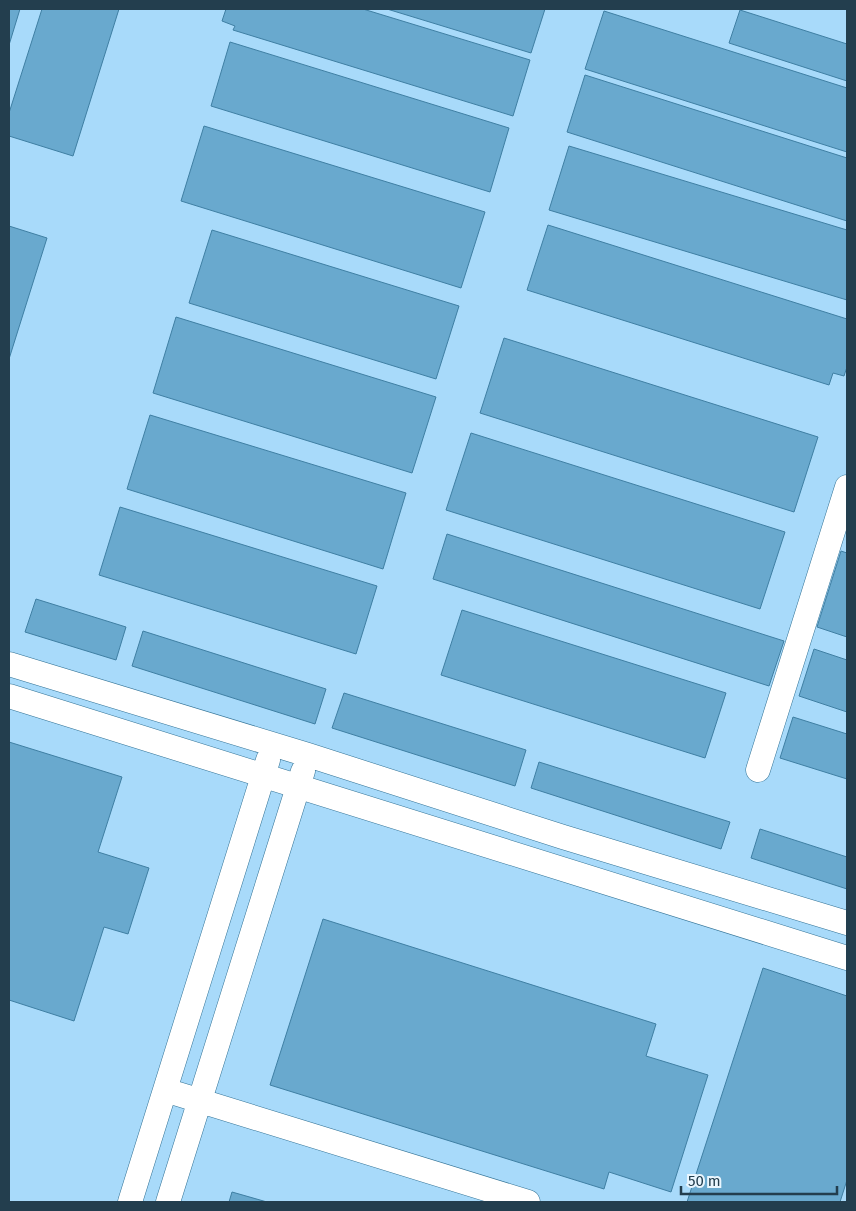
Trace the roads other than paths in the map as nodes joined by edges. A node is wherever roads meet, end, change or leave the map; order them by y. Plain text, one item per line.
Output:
1 (847, 487) edge
2 (9, 664) edge
3 (9, 696) edge
4 (273, 745) junction
5 (308, 756) junction
6 (758, 770) dead end
7 (262, 775) junction
8 (298, 786) junction
9 (847, 924) edge
10 (847, 958) edge
11 (165, 1090) junction
12 (200, 1100) junction
13 (130, 1202) edge
14 (168, 1202) edge
15 (528, 1202) edge

1 - 6 street
2 - 4 street
3 - 7 street
4 - 5 street
4 - 7 street
5 - 8 street
5 - 9 street
7 - 8 street
7 - 11 street
8 - 10 street
8 - 12 street
11 - 12 street
11 - 13 street
12 - 14 street
12 - 15 street

